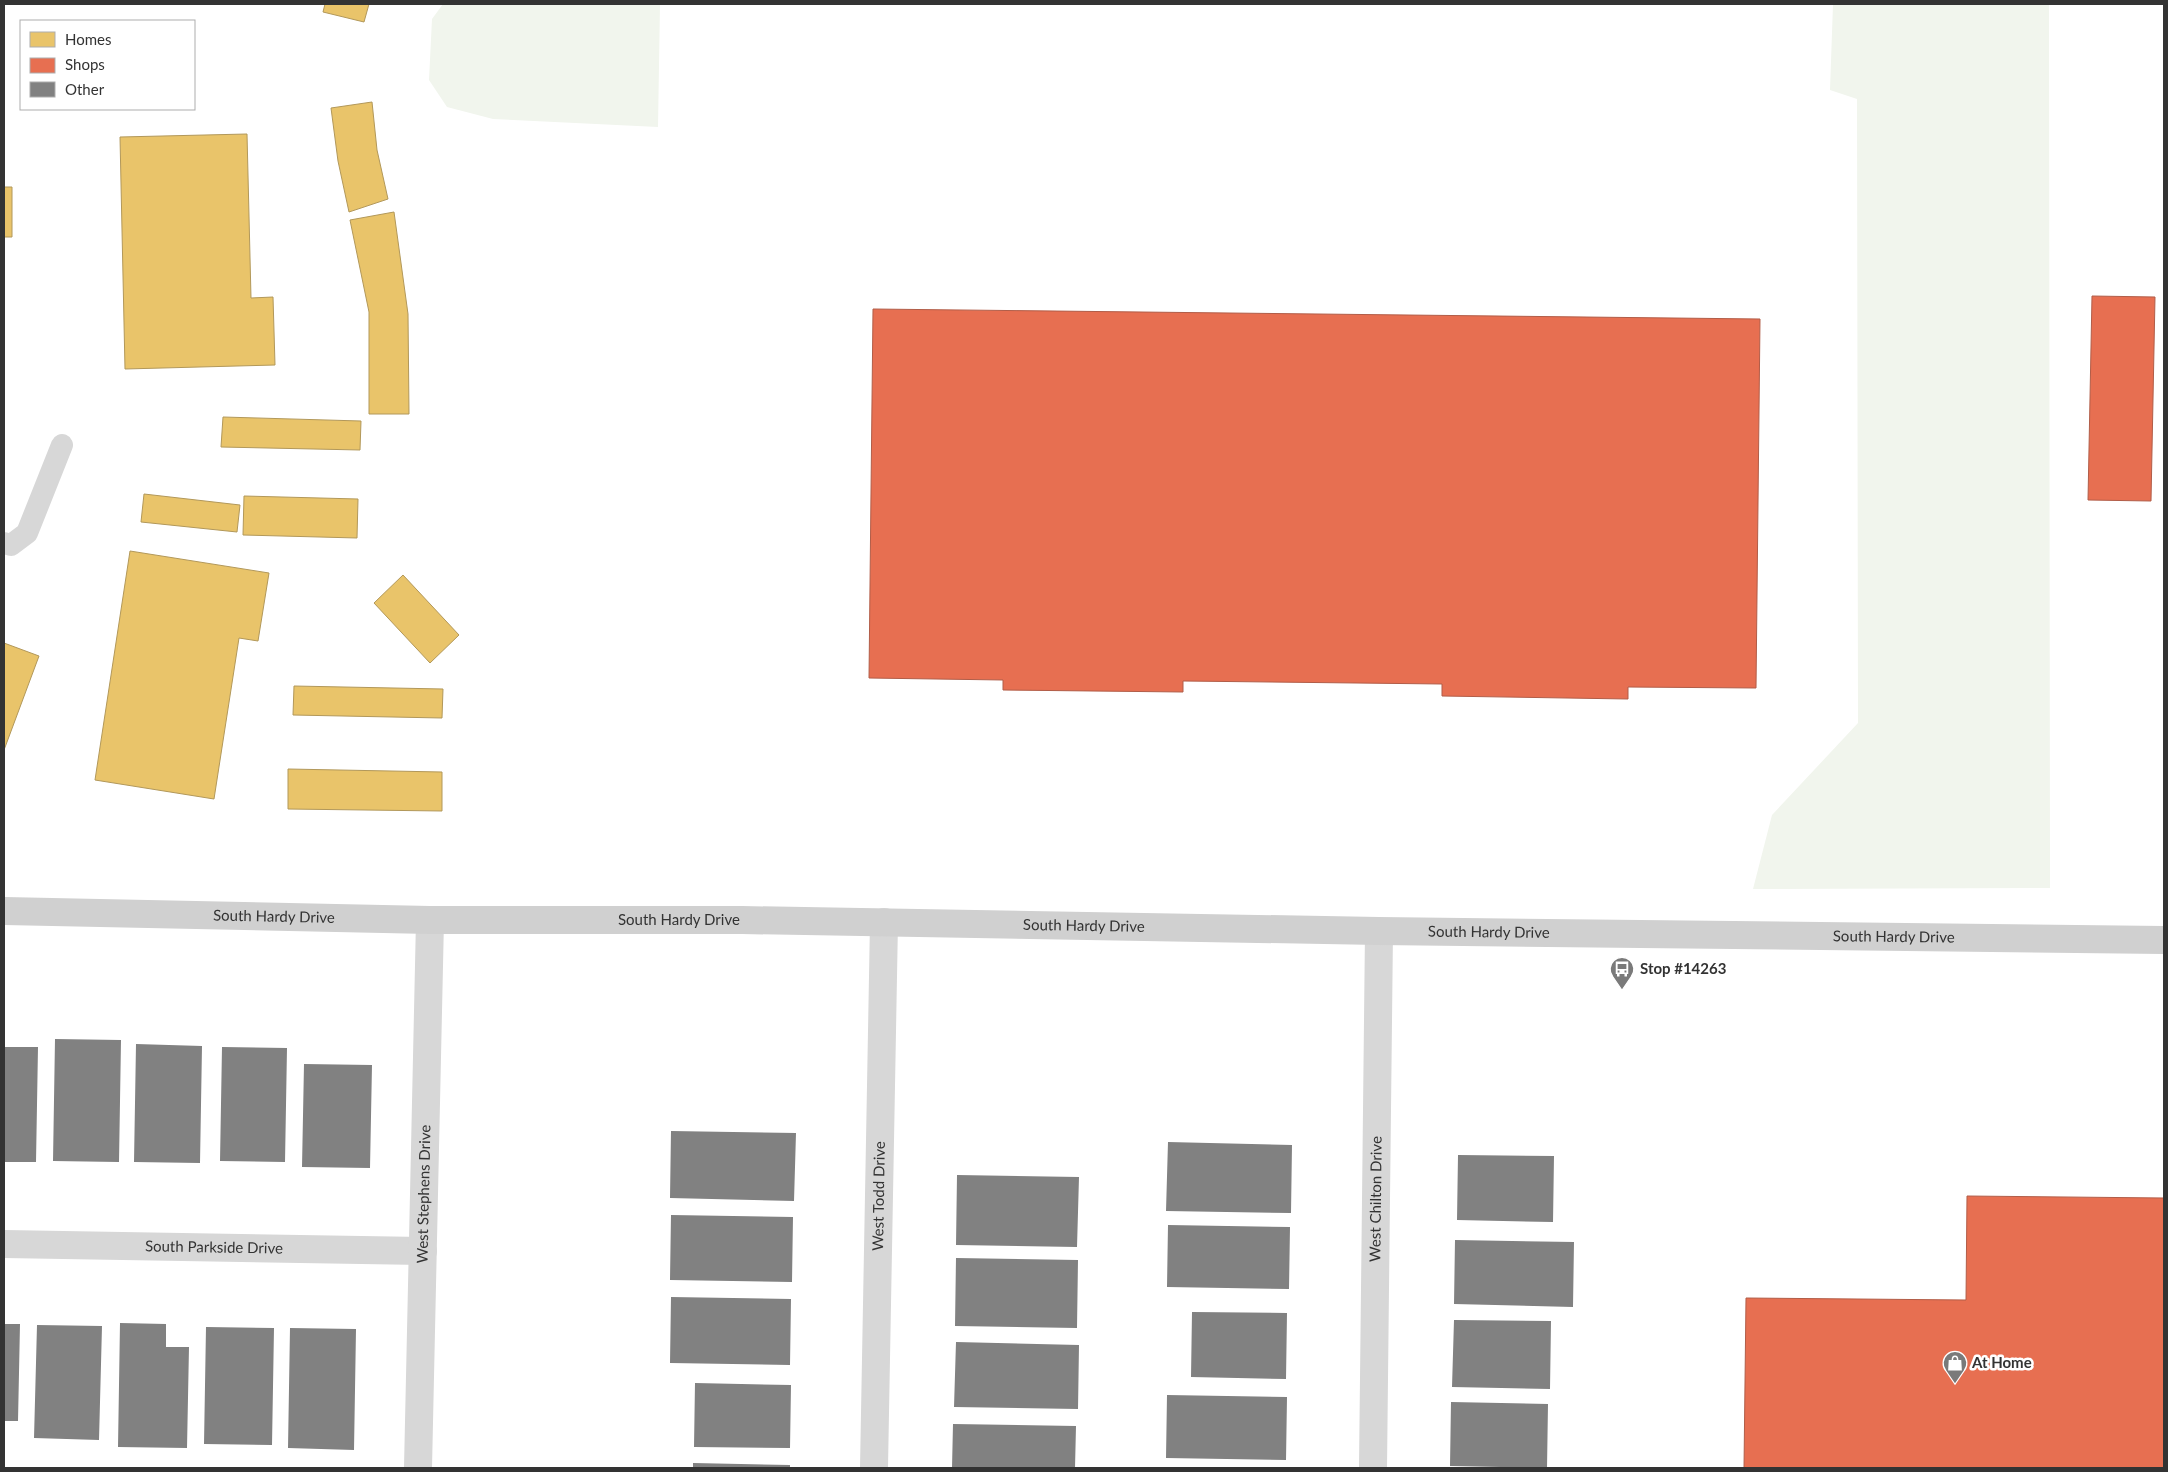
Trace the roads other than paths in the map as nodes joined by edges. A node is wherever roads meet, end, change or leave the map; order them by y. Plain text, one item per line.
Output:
1 (62, 446) dead end
2 (4, 543) edge
3 (4, 911) edge
4 (430, 920) junction
5 (884, 922) junction
6 (1379, 931) junction
7 (2164, 940) edge
8 (4, 1244) edge
9 (423, 1251) junction
10 (418, 1468) edge
11 (874, 1468) edge
12 (1373, 1468) edge

1 - 2 lane
3 - 4 street, South Hardy Drive
4 - 5 street, South Hardy Drive
4 - 9 street, West Stephens Drive
5 - 6 street, South Hardy Drive
5 - 11 street, West Todd Drive
6 - 7 street, South Hardy Drive
6 - 12 street, West Chilton Drive
8 - 9 street, South Parkside Drive
9 - 10 street, West Stephens Drive

